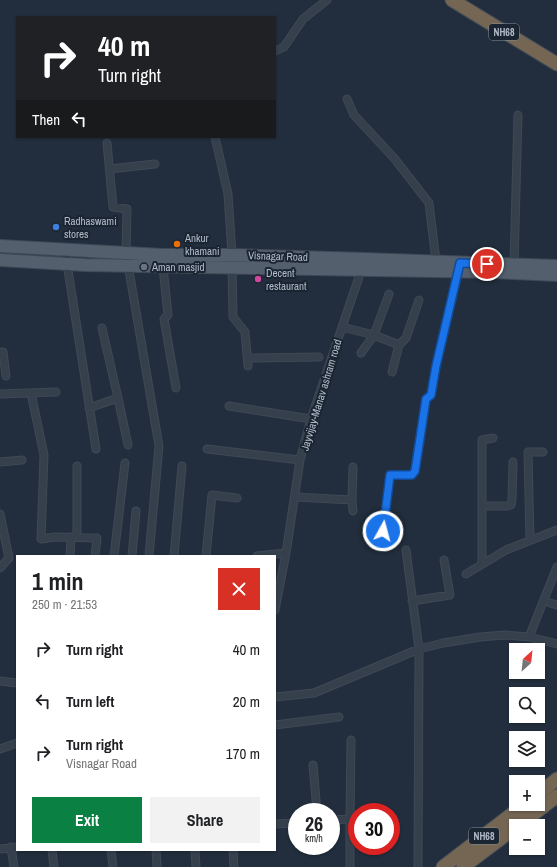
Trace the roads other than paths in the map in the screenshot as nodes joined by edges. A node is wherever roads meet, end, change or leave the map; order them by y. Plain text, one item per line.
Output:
1 (327, 0) edge
2 (452, 0) edge
3 (468, 0) edge
4 (276, 51) edge
5 (557, 54) edge
6 (557, 64) edge
7 (347, 99) dead end
8 (518, 115) dead end
9 (215, 138) edge
10 (107, 143) dead end
11 (155, 164) dead end
12 (110, 169) junction
13 (0, 246) edge
14 (65, 250) junction
15 (126, 253) junction
16 (0, 260) edge
17 (436, 261) junction
18 (232, 263) junction
19 (67, 264) junction
20 (363, 264) junction
21 (514, 265) junction
22 (128, 266) junction
23 (557, 266) edge
24 (163, 267) junction
25 (459, 267) junction
26 (557, 275) edge
27 (389, 294) dead end
28 (419, 300) dead end
29 (342, 327) junction
30 (102, 328) dead end
31 (374, 335) junction
32 (399, 345) junction
33 (0, 352) edge
34 (361, 353) dead end
35 (320, 357) dead end
36 (248, 358) junction
37 (248, 366) dead end
38 (392, 372) dead end
39 (6, 376) dead end
40 (176, 388) dead end
41 (56, 392) dead end
42 (31, 393) junction
43 (0, 394) edge
44 (118, 398) junction
45 (229, 406) dead end
46 (89, 408) junction
47 (311, 419) junction
48 (493, 438) dead end
49 (128, 445) dead end
50 (96, 449) dead end
51 (206, 449) dead end
52 (544, 452) dead end
53 (22, 460) dead end
54 (300, 460) junction
55 (0, 462) edge
56 (513, 462) dead end
57 (125, 463) dead end
58 (77, 466) dead end
59 (182, 466) dead end
60 (353, 467) dead end
61 (295, 497) junction
62 (237, 498) dead end
63 (352, 500) junction
64 (482, 506) junction
65 (136, 511) dead end
66 (353, 511) dead end
67 (0, 514) edge
68 (557, 530) edge
69 (383, 531) dead end
70 (74, 537) junction
71 (530, 540) junction
72 (406, 550) dead end
73 (286, 553) junction
74 (70, 555) edge
75 (95, 555) edge
76 (114, 555) edge
77 (132, 555) edge
78 (149, 555) edge
79 (174, 555) edge
80 (206, 555) edge
81 (267, 555) edge
82 (444, 560) dead end
83 (482, 564) junction
84 (557, 567) edge
85 (0, 568) edge
86 (466, 574) dead end
87 (412, 601) junction
88 (276, 605) edge
89 (529, 637) junction
90 (557, 644) edge
91 (419, 649) junction
92 (0, 681) edge
93 (16, 683) edge
94 (276, 696) edge
95 (339, 717) dead end
96 (276, 725) edge
97 (351, 740) dead end
98 (16, 744) edge
99 (0, 749) edge
100 (313, 766) dead end
101 (557, 779) edge
102 (545, 788) edge
103 (557, 796) edge
104 (315, 803) edge
105 (350, 803) edge
106 (516, 811) edge
107 (527, 819) edge
108 (288, 823) edge
109 (276, 824) edge
110 (509, 833) edge
111 (14, 847) edge
112 (0, 849) edge
113 (52, 851) edge
114 (111, 851) edge
115 (156, 851) edge
116 (195, 851) edge
117 (233, 851) edge
118 (350, 855) edge
119 (14, 867) edge
120 (54, 867) edge
121 (113, 867) edge
122 (158, 867) edge
123 (196, 867) edge
124 (234, 867) edge
125 (350, 867) edge
126 (418, 867) edge
127 (443, 867) edge
128 (463, 867) edge

1 - 4 street
2 - 6 highway, NH68
3 - 5 highway, NH68
7 - 17 street
8 - 21 street
9 - 18 street
10 - 12 street
11 - 12 street
12 - 15 street
13 - 14 main road, Visnagar Road
14 - 15 main road, Visnagar Road
14 - 19 street
15 - 18 main road, Visnagar Road
15 - 22 street
16 - 19 main road
17 - 20 main road, Visnagar Road
17 - 25 main road, Visnagar Road
18 - 20 main road, Visnagar Road
18 - 24 main road
18 - 36 street
19 - 22 main road
19 - 46 street
20 - 25 main road
20 - 29 street, Jayvijay-Manav ashram road
21 - 23 main road, Visnagar Road
21 - 25 main road, Visnagar Road
22 - 24 main road
22 - 78 street
24 - 40 street
25 - 26 main road
25 - 69 street
27 - 31 street
28 - 32 street
29 - 31 street
29 - 47 street, Jayvijay-Manav ashram road
30 - 44 street
31 - 32 street
31 - 34 street
32 - 38 street
33 - 39 street
35 - 36 street
36 - 37 street
41 - 42 street
42 - 43 street
42 - 70 street
44 - 46 street
44 - 49 street
45 - 47 street
46 - 50 street
47 - 54 street, Jayvijay-Manav ashram road
48 - 64 street
51 - 54 street
52 - 71 street
53 - 55 street
54 - 61 street, Jayvijay-Manav ashram road
56 - 64 street
57 - 76 street
58 - 70 street
59 - 79 street
60 - 63 street
61 - 63 street
61 - 73 street, Jayvijay-Manav ashram road
62 - 80 street
63 - 66 street
64 - 83 street
65 - 77 street
67 - 85 street
68 - 71 street
70 - 74 street
70 - 75 street
71 - 83 street
72 - 87 street
73 - 81 street
73 - 88 street, Jayvijay-Manav ashram road
82 - 87 street
83 - 86 street
84 - 89 street
87 - 91 street
89 - 90 street
89 - 91 street
91 - 94 street
91 - 126 street
92 - 93 street
95 - 96 street
97 - 105 street
98 - 99 street
100 - 104 street
101 - 102 highway
103 - 107 highway
106 - 127 highway, NH68
108 - 109 street
110 - 128 highway
111 - 112 street
111 - 119 street
113 - 120 street
114 - 121 street
115 - 122 street
116 - 123 street
117 - 124 street
118 - 125 street

